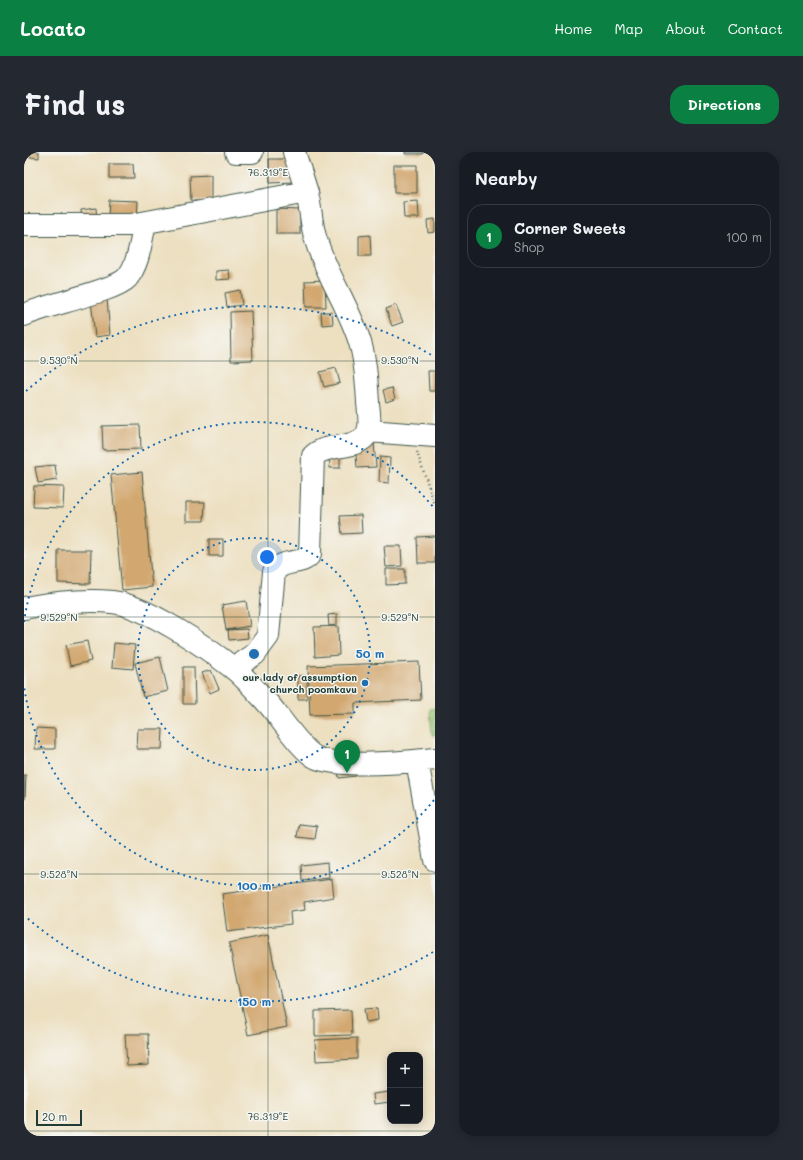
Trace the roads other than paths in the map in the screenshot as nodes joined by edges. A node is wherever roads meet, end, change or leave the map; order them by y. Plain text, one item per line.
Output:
1 (236, 152) edge
2 (252, 152) edge
3 (294, 152) edge
4 (307, 192) junction
5 (145, 223) junction
6 (24, 224) edge
7 (24, 315) edge
8 (368, 431) junction
9 (435, 436) edge
10 (24, 608) edge
11 (234, 668) junction
12 (426, 760) edge
13 (435, 860) edge

1 - 2 street
3 - 4 street
4 - 5 street
4 - 8 street
5 - 6 street
5 - 7 street
8 - 9 street
8 - 11 street
10 - 11 street
11 - 12 street
12 - 13 street

